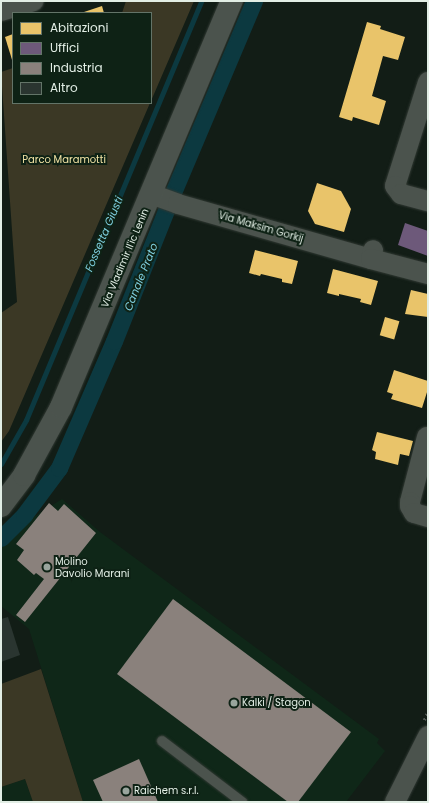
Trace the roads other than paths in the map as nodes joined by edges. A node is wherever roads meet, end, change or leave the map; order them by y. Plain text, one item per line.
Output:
1 (33, 1) edge
2 (232, 1) edge
3 (1, 11) edge
4 (428, 82) edge
5 (164, 199) junction
6 (428, 201) edge
7 (428, 274) edge
8 (427, 437) dead end
9 (1, 506) edge
10 (428, 517) edge
11 (428, 736) edge
12 (162, 742) dead end
13 (242, 802) edge
14 (395, 802) edge

1 - 3 street
2 - 5 main road, Via Vladimir Il'ic Lenin
4 - 6 street
5 - 7 street, Via Maksim Gorkij
5 - 9 main road, Via Vladimir Il'ic Lenin
8 - 10 street
11 - 14 street
12 - 13 lane

